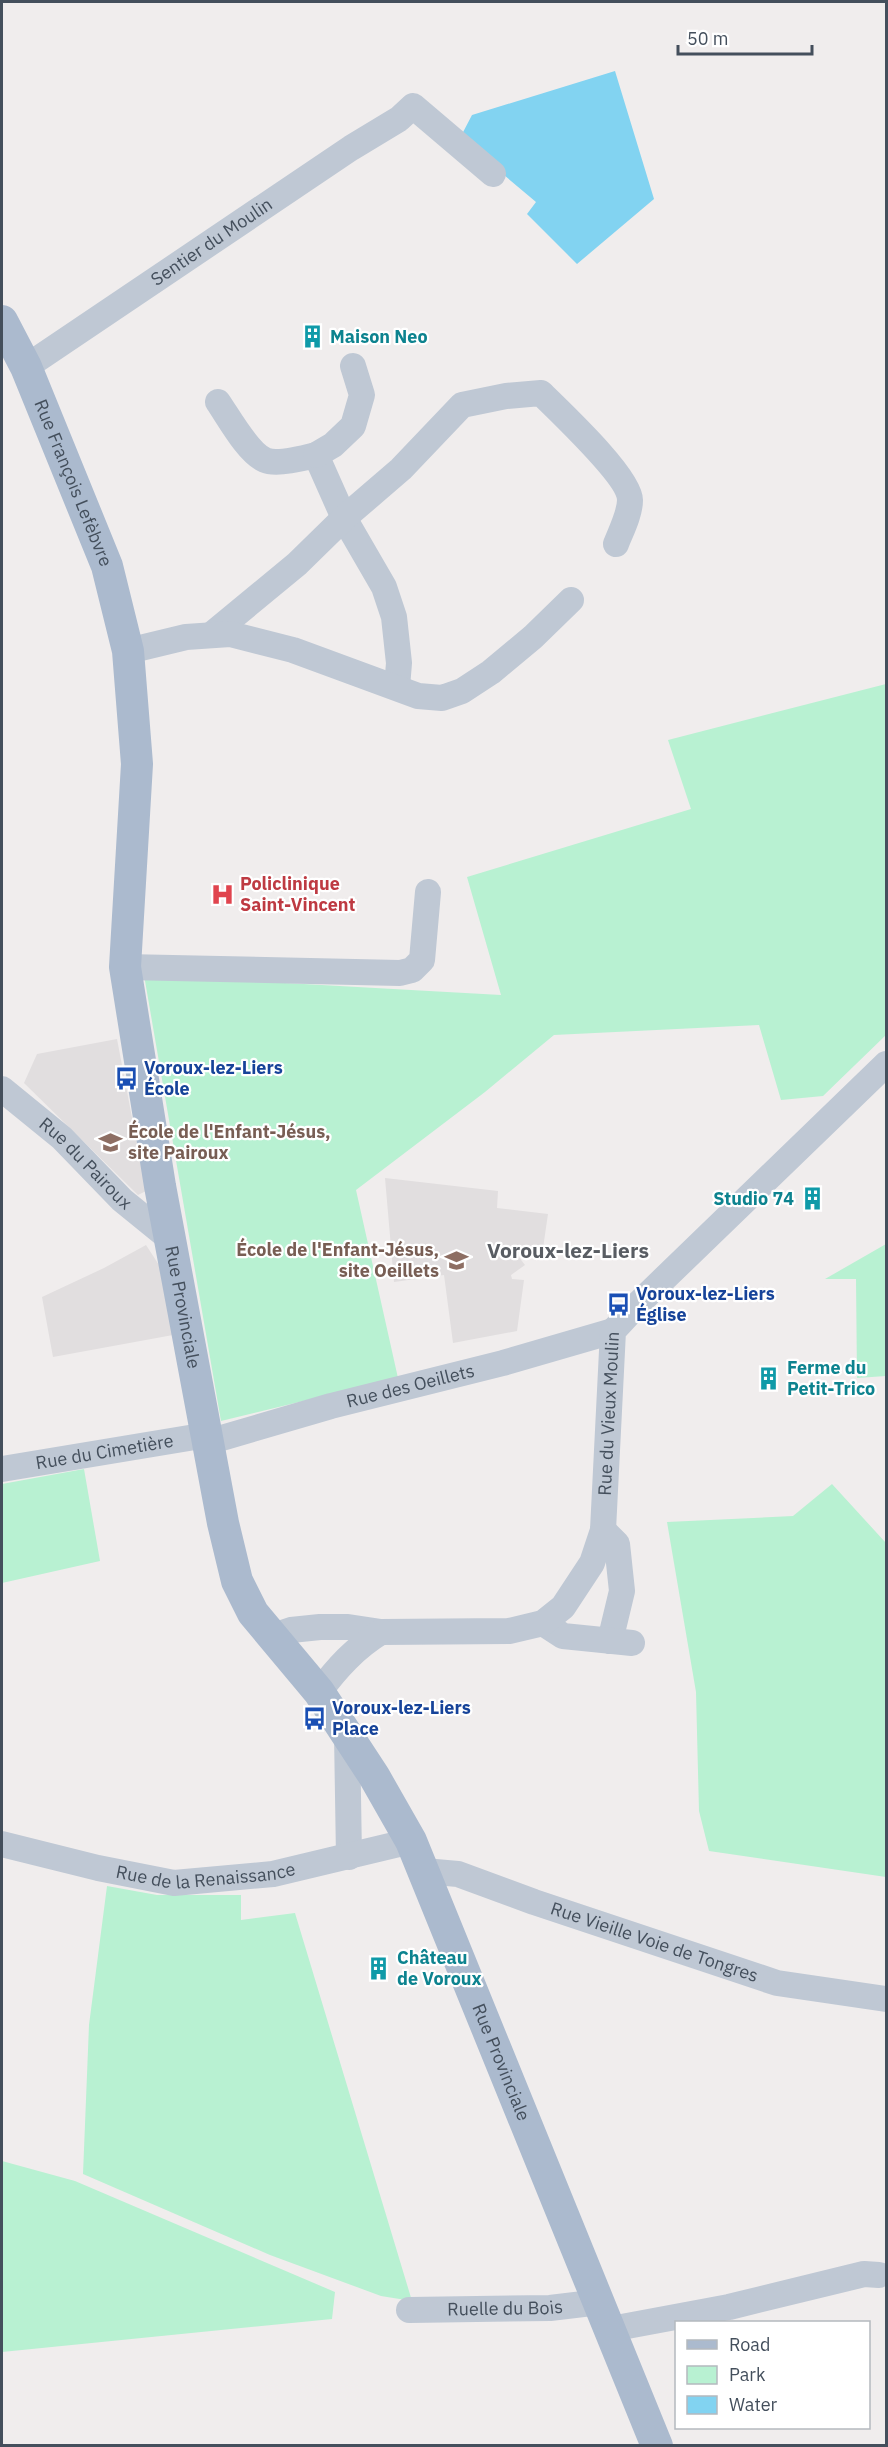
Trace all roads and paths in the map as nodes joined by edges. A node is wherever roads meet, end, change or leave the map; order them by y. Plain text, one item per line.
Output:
1 (493, 174) dead end
2 (5, 333) edge
3 (353, 366) dead end
4 (26, 367) junction
5 (218, 402) dead end
6 (316, 455) junction
7 (344, 518) junction
8 (616, 544) dead end
9 (571, 600) dead end
10 (211, 635) junction
11 (128, 651) junction
12 (397, 687) junction
13 (428, 892) dead end
14 (125, 967) junction
15 (886, 1065) edge
16 (2, 1089) edge
17 (875, 1092) edge
18 (171, 1239) junction
19 (613, 1332) junction
20 (208, 1438) junction
21 (2, 1469) edge
22 (603, 1530) junction
23 (543, 1623) junction
24 (381, 1632) junction
25 (273, 1636) junction
26 (319, 1692) junction
27 (347, 1734) junction
28 (411, 1842) junction
29 (2, 1844) edge
30 (349, 1857) junction
31 (424, 1871) junction
32 (886, 1999) edge
33 (879, 2275) dead end
34 (409, 2310) dead end
35 (606, 2316) junction
36 (657, 2445) edge

1 - 4 street, Sentier du Moulin
2 - 4 main road, Rue François Lefèbvre
3 - 6 street
4 - 11 main road, Rue François Lefèbvre
5 - 6 street
6 - 7 street
7 - 8 street
7 - 10 street
7 - 12 street
9 - 12 street
10 - 11 street
10 - 12 street
11 - 14 main road, Rue François Lefèbvre
13 - 14 street
14 - 18 main road, Rue Provinciale
15 - 17 street, Rue du Vieux Moulin
16 - 18 street, Rue du Pairoux
17 - 19 street, Rue du Vieux Moulin
18 - 20 main road, Rue Provinciale
19 - 20 street, Rue des Oeillets
19 - 22 street, Rue du Vieux Moulin
20 - 21 street, Rue du Cimetière
20 - 25 main road, Rue Provinciale
22 - 23 street, Rue du Vieux Moulin
22 - 23 street
23 - 24 street, Rue du Vieux Moulin
24 - 25 street, Rue du Vieux Moulin
24 - 26 street
25 - 26 main road
26 - 27 main road, Rue Provinciale
27 - 28 main road, Rue Provinciale
27 - 30 street
28 - 30 street, Rue de la Renaissance
28 - 31 main road, Rue Provinciale
29 - 30 street, Rue de la Renaissance
31 - 32 street, Rue Vieille Voie de Tongres
31 - 35 main road, Rue Provinciale
33 - 35 street, Ruelle du Bois
34 - 35 street, Ruelle du Bois
35 - 36 main road, Rue Provinciale

